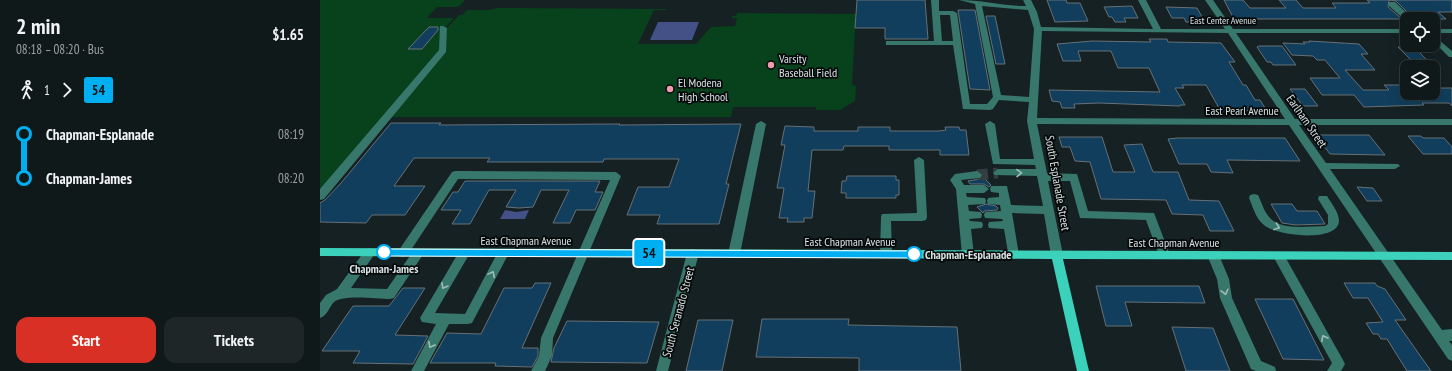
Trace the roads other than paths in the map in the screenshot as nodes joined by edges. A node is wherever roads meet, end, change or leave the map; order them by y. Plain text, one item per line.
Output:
1 (935, 0) edge
2 (963, 0) edge
3 (1142, 0) edge
4 (1208, 0) edge
5 (978, 3) junction
6 (1029, 4) edge
7 (1392, 4) dead end
8 (1401, 12) edge
9 (936, 13) junction
10 (443, 28) dead end
11 (1038, 29) junction
12 (1229, 30) junction
13 (1158, 31) junction
14 (1400, 31) edge
15 (1440, 31) edge
16 (1452, 31) edge
17 (889, 43) dead end
18 (938, 43) junction
19 (957, 43) junction
20 (1440, 44) edge
21 (1452, 55) edge
22 (997, 97) junction
23 (1033, 100) junction
24 (1032, 121) junction
25 (1291, 122) junction
26 (1452, 122) edge
27 (761, 124) dead end
28 (990, 124) dead end
29 (919, 160) dead end
30 (1039, 162) junction
31 (1322, 166) junction
32 (1395, 166) dead end
33 (998, 174) tunnel mouth
34 (978, 175) tunnel mouth
35 (1041, 175) junction
36 (961, 189) junction
37 (984, 189) dead end
38 (995, 189) dead end
39 (320, 196) edge
40 (1254, 198) dead end
41 (1323, 199) dead end
42 (962, 201) junction
43 (981, 201) dead end
44 (992, 201) dead end
45 (1048, 210) junction
46 (1006, 213) junction
47 (989, 215) dead end
48 (964, 220) junction
49 (978, 220) dead end
50 (993, 225) dead end
51 (320, 252) edge
52 (370, 252) junction
53 (403, 253) junction
54 (418, 253) junction
55 (464, 253) junction
56 (503, 253) junction
57 (582, 253) junction
58 (693, 254) junction
59 (734, 254) junction
60 (886, 254) junction
61 (968, 255) junction
62 (1013, 255) junction
63 (1057, 255) junction
64 (1164, 255) junction
65 (1213, 256) junction
66 (1279, 256) junction
67 (1384, 256) junction
68 (1452, 256) edge
69 (341, 293) junction
70 (320, 313) edge
71 (445, 319) junction
72 (1452, 335) edge
73 (1439, 336) junction
74 (1452, 355) edge
75 (417, 371) edge
76 (537, 371) edge
77 (662, 371) edge
78 (1083, 371) edge
79 (1270, 371) edge
80 (1333, 371) edge

1 - 9 street
2 - 5 street
3 - 13 street
4 - 12 street, Earlham Street
5 - 6 street
5 - 22 street
6 - 11 street, South Esplanade Street
7 - 8 street
9 - 18 street
9 - 19 street
10 - 39 street
11 - 13 street, East Center Avenue
11 - 23 street, South Esplanade Street
12 - 13 street, East Center Avenue
12 - 14 street, East Center Avenue
12 - 25 street, Earlham Street
15 - 16 street
17 - 18 street
18 - 19 street
19 - 22 street
20 - 21 street
22 - 23 street
23 - 24 street, South Esplanade Street
24 - 25 street, East Pearl Avenue
24 - 30 street, South Esplanade Street
25 - 26 street, East Pearl Avenue
25 - 31 street, Earlham Street
27 - 59 street
28 - 30 street
29 - 60 street
30 - 35 street, South Esplanade Street
31 - 32 street
31 - 67 street, Earlham Street
33 -> 35 street
34 - 36 street
35 - 45 street, South Esplanade Street
35 - 64 street
36 - 37 street
36 - 42 street
38 - 46 street
40 -> 41 street
42 - 43 street
42 - 48 street
44 - 46 street
45 - 46 street
45 - 63 street, South Esplanade Street
46 - 47 street
46 - 50 street
46 - 62 street
48 - 49 street
48 - 61 street
51 - 52 main road, East Chapman Avenue
52 - 53 main road, East Chapman Avenue
52 - 69 street
53 - 54 main road, East Chapman Avenue
53 - 57 street
54 - 55 main road, East Chapman Avenue
54 - 69 street
55 - 56 main road, East Chapman Avenue
55 -> 71 street
56 - 57 main road, East Chapman Avenue
71 -> 56 street
57 - 58 main road, East Chapman Avenue
57 - 76 street
58 - 59 main road, East Chapman Avenue
58 - 77 street, South Seranado Street
59 - 60 main road, East Chapman Avenue
60 - 61 main road, East Chapman Avenue
61 - 62 main road, East Chapman Avenue
62 - 63 main road, East Chapman Avenue
63 - 64 main road, East Chapman Avenue
63 - 78 main road, South Esplanade Street
64 - 65 main road, East Chapman Avenue
65 - 66 main road, East Chapman Avenue
65 -> 79 street
66 - 67 main road, East Chapman Avenue
80 -> 66 street
67 - 68 main road, East Chapman Avenue
67 - 73 street, Earlham Street
69 - 70 street
71 -> 75 street
72 - 73 street
73 - 74 street, Earlham Street

